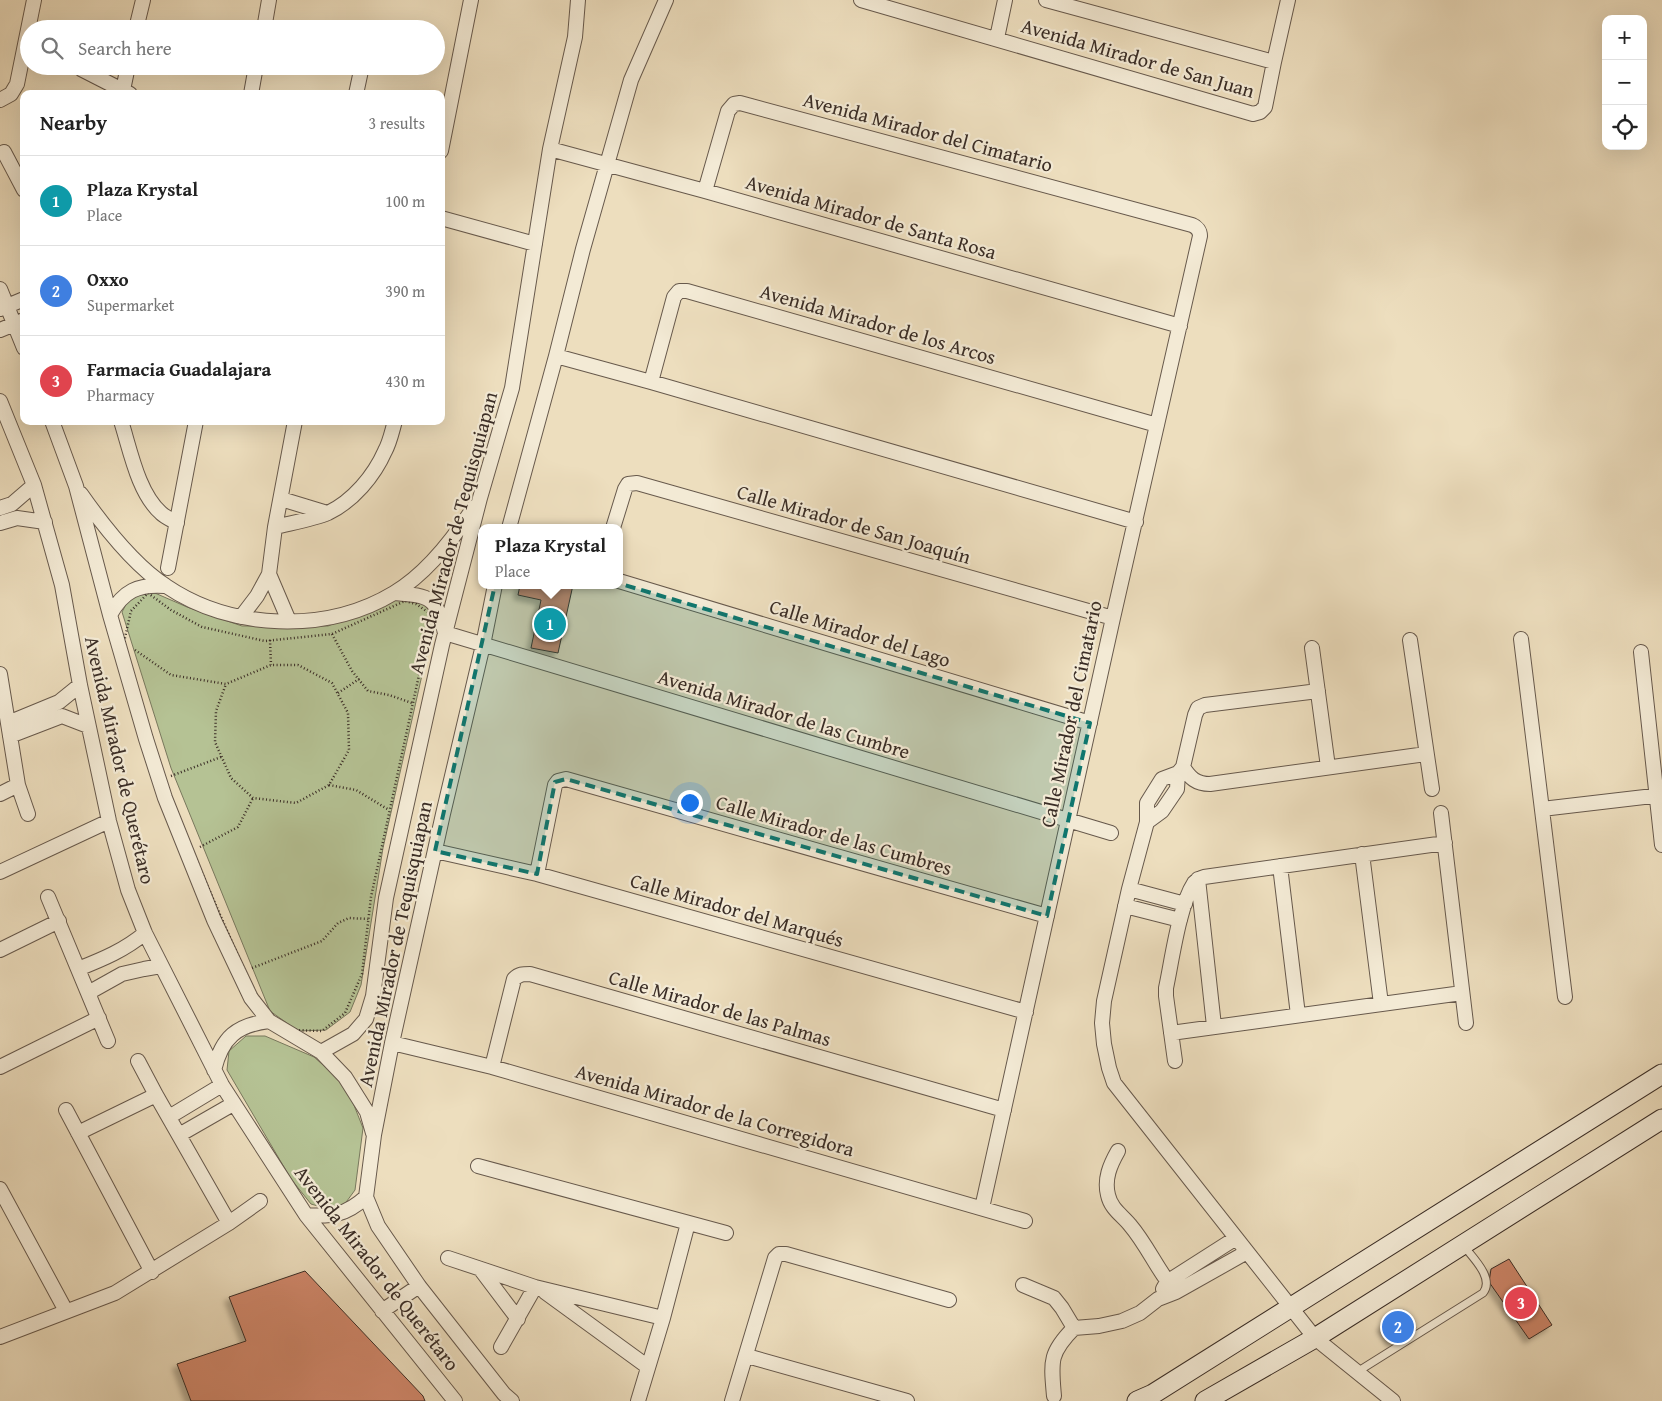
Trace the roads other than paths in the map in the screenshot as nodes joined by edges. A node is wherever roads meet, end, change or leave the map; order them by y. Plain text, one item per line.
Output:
1 (34, 0) edge
2 (143, 0) edge
3 (269, 0) edge
4 (471, 0) edge
5 (578, 0) edge
6 (666, 0) edge
7 (860, 0) edge
8 (1005, 0) edge
9 (1046, 0) edge
10 (1288, 0) edge
11 (30, 20) edge
12 (138, 20) edge
13 (266, 20) edge
14 (997, 38) junction
15 (1274, 62) junction
16 (20, 69) edge
17 (93, 75) edge
18 (127, 75) edge
19 (254, 75) edge
20 (360, 75) edge
21 (122, 90) edge
22 (126, 90) edge
23 (252, 90) edge
24 (357, 90) edge
25 (0, 100) edge
26 (445, 131) edge
27 (550, 149) junction
28 (4, 152) dead end
29 (608, 164) junction
30 (20, 180) edge
31 (704, 190) junction
32 (445, 219) edge
33 (1198, 229) joint
34 (535, 244) junction
35 (0, 289) edge
36 (20, 301) edge
37 (4, 308) edge
38 (19, 322) edge
39 (1180, 326) junction
40 (0, 330) edge
41 (556, 356) junction
42 (651, 382) junction
43 (0, 401) edge
44 (53, 425) edge
45 (122, 425) edge
46 (195, 425) edge
47 (294, 425) edge
48 (394, 425) edge
49 (1157, 425) junction
50 (34, 485) junction
51 (76, 486) junction
52 (480, 498) junction
53 (280, 499) junction
54 (6, 506) edge
55 (328, 513) junction
56 (17, 518) junction
57 (45, 522) junction
58 (1136, 522) junction
59 (0, 523) edge
60 (177, 523) junction
61 (509, 524) edge
62 (614, 524) edge
63 (276, 527) junction
64 (168, 568) dead end
65 (269, 574) junction
66 (623, 583) edge
67 (165, 586) junction
68 (494, 589) edge
69 (395, 593) junction
70 (110, 615) junction
71 (241, 617) junction
72 (1112, 618) junction
73 (289, 621) junction
74 (445, 633) junction
75 (1521, 639) dead end
76 (1410, 640) dead end
77 (483, 645) junction
78 (1312, 648) dead end
79 (1641, 652) dead end
80 (0, 678) edge
81 (80, 685) junction
82 (1318, 691) junction
83 (59, 702) junction
84 (62, 716) junction
85 (1090, 722) junction
86 (88, 726) junction
87 (9, 729) junction
88 (1426, 754) junction
89 (1328, 767) junction
90 (1180, 770) junction
91 (18, 785) junction
92 (1432, 789) dead end
93 (0, 794) edge
94 (1659, 796) edge
95 (1542, 809) junction
96 (1441, 813) dead end
97 (28, 814) dead end
98 (109, 821) junction
99 (1068, 821) junction
100 (1147, 822) junction
101 (1111, 833) dead end
102 (1444, 843) junction
103 (1662, 845) edge
104 (435, 851) junction
105 (1362, 854) junction
106 (1280, 866) junction
107 (0, 872) edge
108 (537, 874) junction
109 (1198, 879) junction
110 (1129, 888) junction
111 (48, 897) dead end
112 (1185, 904) junction
113 (1125, 906) junction
114 (1047, 916) junction
115 (1180, 920) junction
116 (59, 922) junction
117 (145, 933) junction
118 (0, 950) edge
119 (118, 952) junction
120 (161, 966) junction
121 (78, 969) junction
122 (128, 972) junction
123 (88, 992) junction
124 (1462, 993) junction
125 (1565, 997) dead end
126 (1381, 1004) junction
127 (1026, 1012) junction
128 (1298, 1015) junction
129 (99, 1018) junction
130 (269, 1021) junction
131 (1466, 1023) dead end
132 (1214, 1026) junction
133 (1170, 1032) junction
134 (108, 1042) dead end
135 (392, 1043) junction
136 (321, 1052) junction
137 (138, 1060) dead end
138 (1175, 1060) dead end
139 (0, 1067) edge
140 (492, 1067) junction
141 (214, 1070) junction
142 (1662, 1074) edge
143 (222, 1085) junction
144 (156, 1095) junction
145 (233, 1104) junction
146 (66, 1110) dead end
147 (1004, 1110) junction
148 (169, 1117) junction
149 (1662, 1119) edge
150 (78, 1133) junction
151 (179, 1135) junction
152 (374, 1135) junction
153 (1118, 1152) dead end
154 (478, 1166) dead end
155 (0, 1189) edge
156 (366, 1197) junction
157 (260, 1201) dead end
158 (982, 1208) junction
159 (306, 1215) junction
160 (1025, 1221) dead end
161 (230, 1223) junction
162 (688, 1223) junction
163 (726, 1233) dead end
164 (1236, 1238) junction
165 (1464, 1245) junction
166 (1247, 1252) junction
167 (448, 1258) dead end
168 (481, 1270) junction
169 (152, 1272) junction
170 (1022, 1285) dead end
171 (419, 1286) junction
172 (1171, 1287) junction
173 (537, 1288) junction
174 (949, 1300) dead end
175 (1291, 1307) junction
176 (66, 1311) junction
177 (382, 1311) junction
178 (663, 1318) junction
179 (518, 1319) junction
180 (1074, 1328) junction
181 (0, 1338) edge
182 (1315, 1338) junction
183 (501, 1347) dead end
184 (747, 1356) junction
185 (648, 1368) junction
186 (1357, 1372) junction
187 (1054, 1396) dead end
188 (454, 1401) edge
189 (512, 1401) edge
190 (638, 1401) edge
191 (732, 1401) edge
192 (907, 1401) edge
193 (1137, 1401) edge
194 (1205, 1401) edge
195 (1393, 1401) edge

1 - 11 street
2 - 12 street
3 - 13 street
4 - 26 street
5 - 27 street, Avenida Mirador de Tequisquiapan
6 - 29 street
7 - 14 street, Avenida Mirador de San Juan
8 - 14 street
9 - 15 street, Avenida Mirador de San Juan
10 - 15 street
14 - 15 street, Avenida Mirador de San Juan
16 - 25 street
17 - 21 street
18 - 22 street
19 - 23 street
20 - 24 street
27 - 29 street, Avenida Mirador de Santa Rosa
27 - 34 street, Avenida Mirador de Tequisquiapan
28 - 30 street
29 - 31 street, Avenida Mirador de Santa Rosa
29 - 41 street
31 - 33 street, Avenida Mirador del Cimatario
31 - 39 street, Avenida Mirador de Santa Rosa
32 - 34 street
33 - 39 street, Calle Mirador del Cimatario
34 - 52 street, Avenida Mirador de Tequisquiapan
35 - 37 street
36 - 37 street
37 - 38 street
38 - 40 street
39 - 49 street, Calle Mirador del Cimatario
41 - 42 street
41 - 61 street
42 - 49 street, Avenida Mirador de los Arcos
42 - 58 street
43 - 50 street, Avenida Mirador de Querétaro
44 - 51 street, Avenida Mirador de Querétaro
45 - 60 street
46 - 60 street
47 - 53 street
48 - 55 street
49 - 58 street, Calle Mirador del Cimatario
50 - 54 street
50 - 57 street, Avenida Mirador de Querétaro
51 - 67 street
51 - 70 street, Avenida Mirador de Querétaro
52 - 69 street
52 - 74 street, Avenida Mirador de Tequisquiapan
53 - 55 street
53 - 63 street
54 - 56 street
55 - 63 street
56 - 57 street
56 - 59 street
57 - 81 street, Avenida Mirador de Querétaro
58 - 72 street, Calle Mirador del Cimatario
60 - 64 street
62 - 72 street, Calle Mirador de San Joaquín
63 - 65 street
65 - 71 street
65 - 73 street
66 - 85 street, Calle Mirador del Lago
67 - 70 street
67 - 71 street
68 - 77 street, Avenida Mirador de Tequisquiapan
69 - 73 street
69 - 74 street
70 - 130 street, Avenida Mirador de Querétaro
71 - 73 street
72 - 85 street, Calle Mirador del Cimatario
74 - 77 street, Avenida Mirador de las Cumbre
74 - 136 street, Avenida Mirador de Tequisquiapan
75 - 95 street
76 - 88 street
77 - 99 street, Avenida Mirador de las Cumbre
77 - 104 street, Avenida Mirador de Tequisquiapan
78 - 82 street
79 - 94 street
80 - 87 street
81 - 83 street
81 - 86 street, Avenida Mirador de Querétaro
82 - 89 street
82 - 90 street
83 - 84 street
83 - 87 street
84 - 86 street
84 - 87 street
85 - 99 street, Calle Mirador del Cimatario
86 - 98 street, Avenida Mirador de Querétaro
87 - 91 street
88 - 89 street
88 - 92 street
89 - 90 street
90 - 100 street
90 - 100 street
91 - 93 street
91 - 97 street
94 - 95 street
94 - 103 street
95 - 125 street
96 - 102 street
98 - 107 street
98 - 117 street, Avenida Mirador de Querétaro
99 - 101 street, Avenida Mirador de las Cumbre
99 - 114 street, Calle Mirador del Cimatario
100 - 110 street
102 - 105 street
102 - 124 street
104 - 108 street, Calle Mirador del Marqués
104 - 135 street, Avenida Mirador de Tequisquiapan
105 - 106 street
105 - 126 street
106 - 109 street
106 - 128 street
108 - 114 street, Calle Mirador de las Cumbres
108 - 127 street, Calle Mirador del Marqués
109 - 112 street
109 - 132 street
110 - 112 street
110 - 113 street
111 - 116 street
112 - 115 street
113 - 115 street
113 - 164 street
114 - 127 street, Calle Mirador del Cimatario
115 - 133 street
116 - 118 street
116 - 121 street
117 - 119 street
117 - 120 street, Avenida Mirador de Querétaro
119 - 121 street
119 - 122 street
120 - 122 street
120 - 141 street, Avenida Mirador de Querétaro
121 - 123 street
122 - 123 street
123 - 129 street
124 - 126 street
124 - 131 street
126 - 128 street
127 - 147 street, Calle Mirador del Cimatario
128 - 132 street
129 - 134 street
129 - 139 street
130 - 136 street, Avenida Mirador de Querétaro
130 - 141 street
132 - 133 street
133 - 138 street
135 - 140 street, Avenida Mirador de la Corregidora
135 - 152 street, Avenida Mirador de Tequisquiapan
136 - 152 street, Avenida Mirador de Querétaro
137 - 144 street
140 - 147 street, Calle Mirador de las Palmas
140 - 158 street, Avenida Mirador de la Corregidora
141 - 143 street, Avenida Mirador de Querétaro
142 - 175 street
143 - 145 street, Avenida Mirador de Querétaro
143 - 148 street
144 - 148 street
144 - 150 street
145 - 151 street
145 - 159 street, Avenida Mirador de Querétaro
146 - 150 street
147 - 158 street, Calle Mirador del Cimatario
148 - 151 street
149 - 165 street
150 - 169 street
151 - 161 street
152 - 156 street, Avenida Mirador de Querétaro
153 - 172 street
154 - 162 street
155 - 176 street
156 - 159 street
156 - 171 street, Avenida Mirador de Querétaro
157 - 161 street
158 - 160 street, Avenida Mirador de la Corregidora
159 - 177 street, Avenida Mirador de Querétaro
161 - 169 street
162 - 163 street
162 - 178 street
164 - 166 street
164 - 172 street
165 - 182 street
165 - 186 lane
166 - 172 street
166 - 175 street
167 - 168 street
168 - 173 street
168 - 179 street
169 - 176 street
170 - 180 street
171 - 177 street
171 - 189 street, Avenida Mirador de Querétaro
172 - 180 street
173 - 178 street
173 - 179 street
173 - 185 street
174 - 184 street
175 - 182 street
175 - 193 street
176 - 181 street
177 - 188 street, Avenida Mirador de Querétaro
178 - 185 street
179 - 183 street
180 - 187 street
182 - 186 street
182 - 194 street
184 - 191 street
184 - 192 street
185 - 190 street
186 - 195 street

